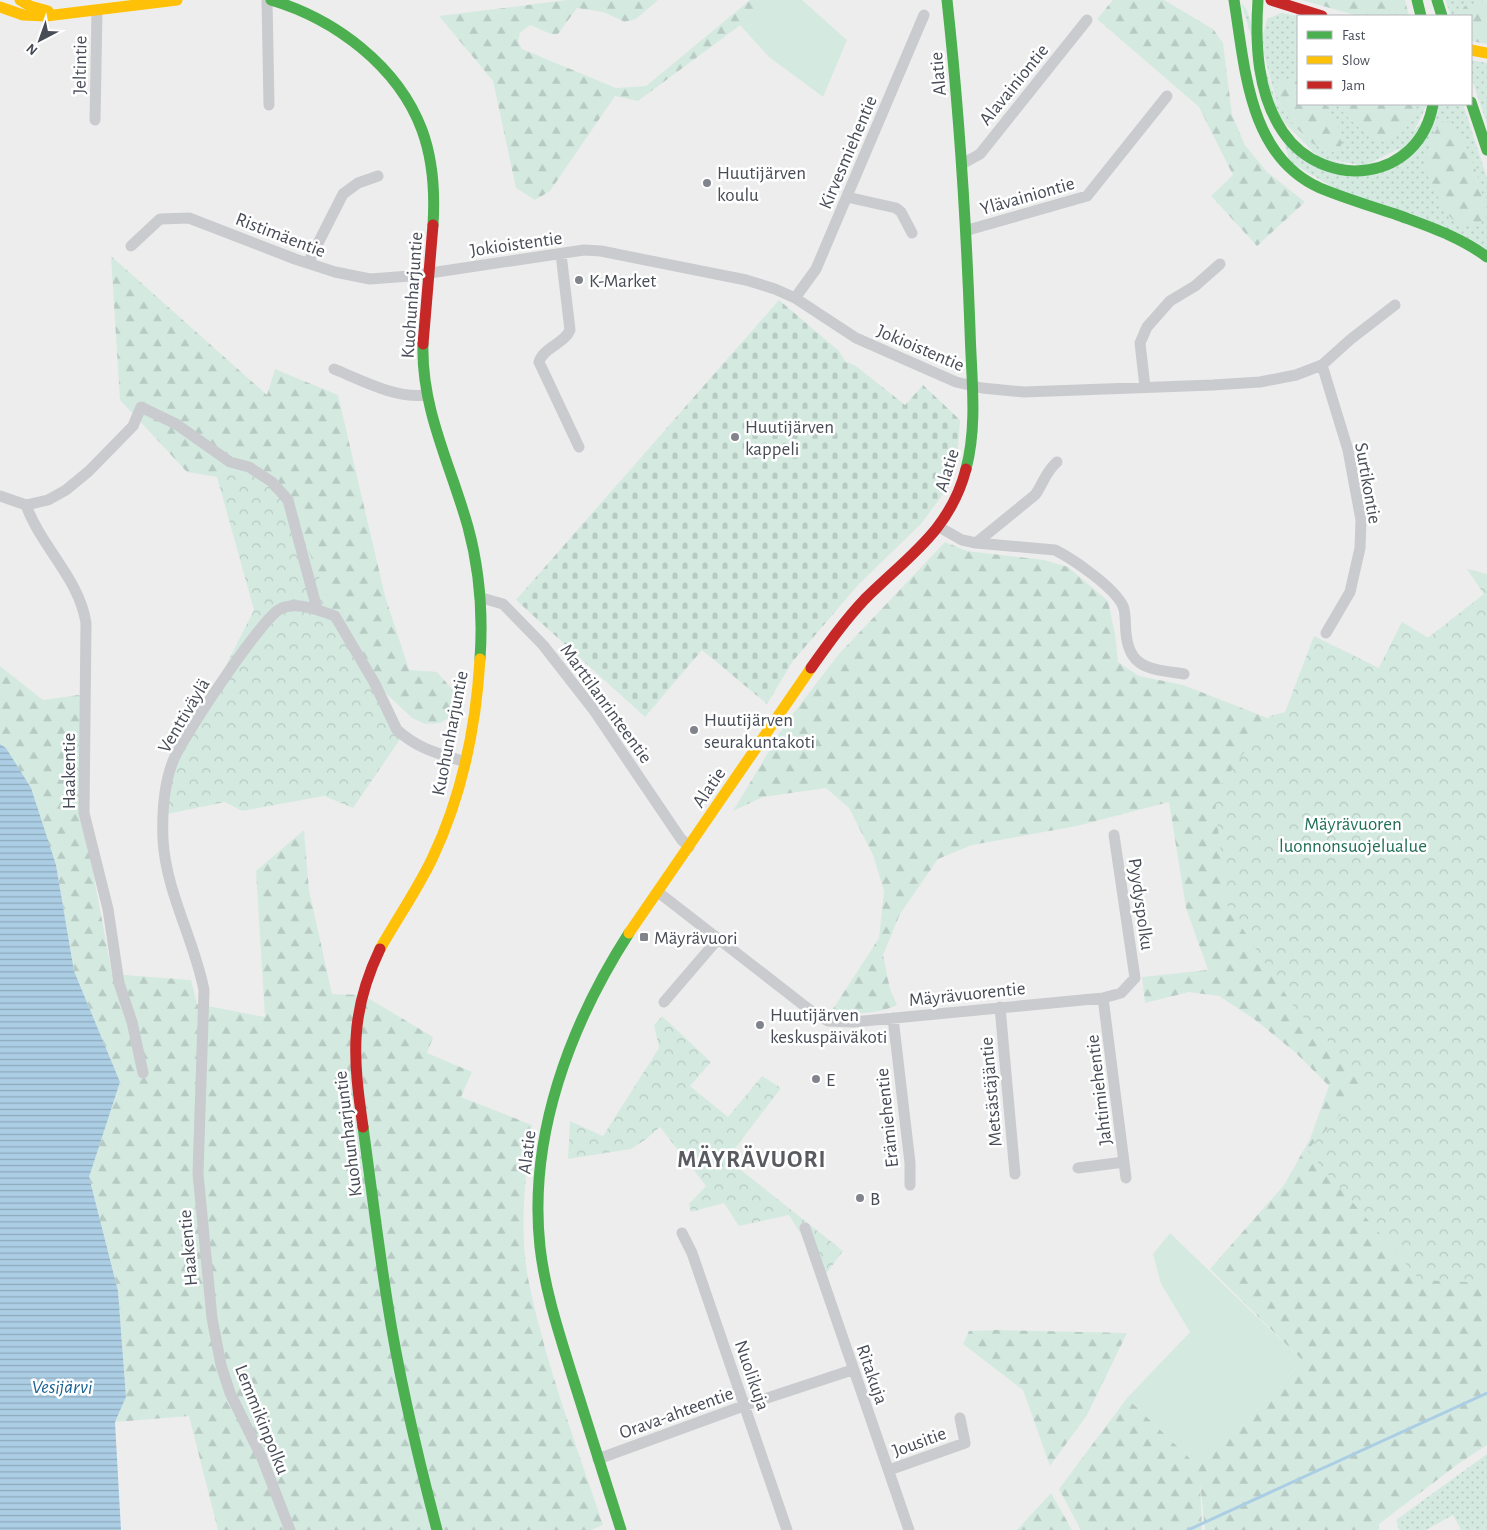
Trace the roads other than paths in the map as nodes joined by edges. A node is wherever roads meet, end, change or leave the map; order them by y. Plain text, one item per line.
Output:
1 (20, 0) edge
2 (177, 0) edge
3 (269, 0) edge
4 (947, 0) edge
5 (1234, 0) edge
6 (1258, 0) edge
7 (1270, 0) edge
8 (1417, 0) edge
9 (1437, 0) edge
10 (0, 7) edge
11 (96, 10) junction
12 (62, 14) junction
13 (924, 15) dead end
14 (1319, 15) edge
15 (1421, 15) edge
16 (1442, 15) edge
17 (1087, 20) dead end
18 (1472, 50) edge
19 (1487, 53) edge
20 (1168, 96) dead end
21 (269, 105) dead end
22 (1433, 105) edge
23 (1472, 105) edge
24 (95, 120) dead end
25 (1487, 150) edge
26 (962, 164) junction
27 (378, 176) dead end
28 (847, 197) junction
29 (968, 230) junction
30 (912, 233) dead end
31 (131, 246) dead end
32 (561, 254) junction
33 (1487, 257) edge
34 (308, 263) junction
35 (1220, 264) dead end
36 (430, 273) junction
37 (795, 298) junction
38 (1395, 305) dead end
39 (1322, 365) junction
40 (334, 369) dead end
41 (971, 386) junction
42 (1145, 387) junction
43 (426, 394) junction
44 (579, 447) dead end
45 (1057, 462) dead end
46 (0, 496) edge
47 (26, 505) junction
48 (939, 527) junction
49 (976, 543) junction
50 (482, 598) junction
51 (317, 610) junction
52 (1326, 633) dead end
53 (1184, 674) dead end
54 (465, 762) junction
55 (1114, 834) dead end
56 (689, 847) junction
57 (658, 892) junction
58 (718, 939) junction
59 (1136, 978) joint
60 (1103, 998) junction
61 (664, 1002) dead end
62 (1000, 1007) junction
63 (893, 1018) junction
64 (143, 1073) dead end
65 (1124, 1162) junction
66 (1078, 1168) dead end
67 (198, 1174) joint
68 (1015, 1174) dead end
69 (1126, 1178) dead end
70 (910, 1185) dead end
71 (805, 1228) dead end
72 (682, 1233) dead end
73 (212, 1318) joint
74 (852, 1370) junction
75 (746, 1405) junction
76 (960, 1418) dead end
77 (598, 1459) junction
78 (889, 1470) junction
79 (290, 1530) edge
80 (437, 1530) edge
81 (621, 1530) edge
82 (787, 1530) edge
83 (909, 1530) edge

1 - 12 main road
2 - 11 main road
3 - 21 street
3 - 36 main road, Kuohunharjuntie
4 - 26 main road, Alatie
5 - 33 main road
6 - 22 main road
7 - 14 main road
8 - 15 main road
9 - 16 main road
10 - 12 main road
11 - 12 main road
11 - 24 street, Jeltintie
13 - 28 street, Kirvesmiehentie
17 - 26 street, Alavainiontie
18 - 19 main road
20 - 29 street, Ylävainiontie
23 - 25 main road
26 - 29 main road, Alatie
27 - 34 street
28 - 30 street
28 - 37 street, Kirvesmiehentie
29 - 41 main road, Alatie
31 - 34 street, Ristimäentie
32 - 36 street, Jokioistentie
32 - 37 street, Jokioistentie
32 - 44 street
34 - 36 street, Ristimäentie
35 - 42 street
36 - 43 main road, Kuohunharjuntie
37 - 41 street, Jokioistentie
38 - 39 street, Jokioistentie
39 - 42 street, Jokioistentie
39 - 52 street, Surtikontie
40 - 43 street
41 - 42 street, Jokioistentie
41 - 48 main road, Alatie
43 - 50 main road, Kuohunharjuntie
45 - 49 street
46 - 47 street
47 - 51 street
47 - 64 street, Haakentie
48 - 49 street
48 - 56 main road, Alatie
49 - 53 street
50 - 54 main road, Kuohunharjuntie
50 - 56 street, Marttilanrinteentie
51 - 54 street, Venttiväylä
51 - 67 street, Venttiväylä
54 - 80 main road, Kuohunharjuntie
55 - 59 street, Pyydyspolku
56 - 57 main road, Alatie
57 - 58 street, Mäyrävuorentie
57 - 77 main road, Alatie
58 - 61 street
58 - 63 street, Mäyrävuorentie
59 - 60 street, Mäyrävuorentie
60 - 62 street, Mäyrävuorentie
60 - 65 street, Jahtimiehentie
62 - 63 street, Mäyrävuorentie
62 - 68 street, Metsästäjäntie
63 - 70 street, Erämiehentie
65 - 66 street
65 - 69 street, Jahtimiehentie
67 - 73 street, Haakentie
71 - 74 street, Ritakuja
72 - 75 street, Nuolikuja
73 - 79 street, Lemmikinpolku
74 - 75 street, Orava-ahteentie
74 - 78 street, Ritakuja
75 - 77 street, Orava-ahteentie
75 - 82 street, Nuolikuja
76 - 78 street, Jousitie
77 - 81 main road, Alatie
78 - 83 street, Ritakuja

